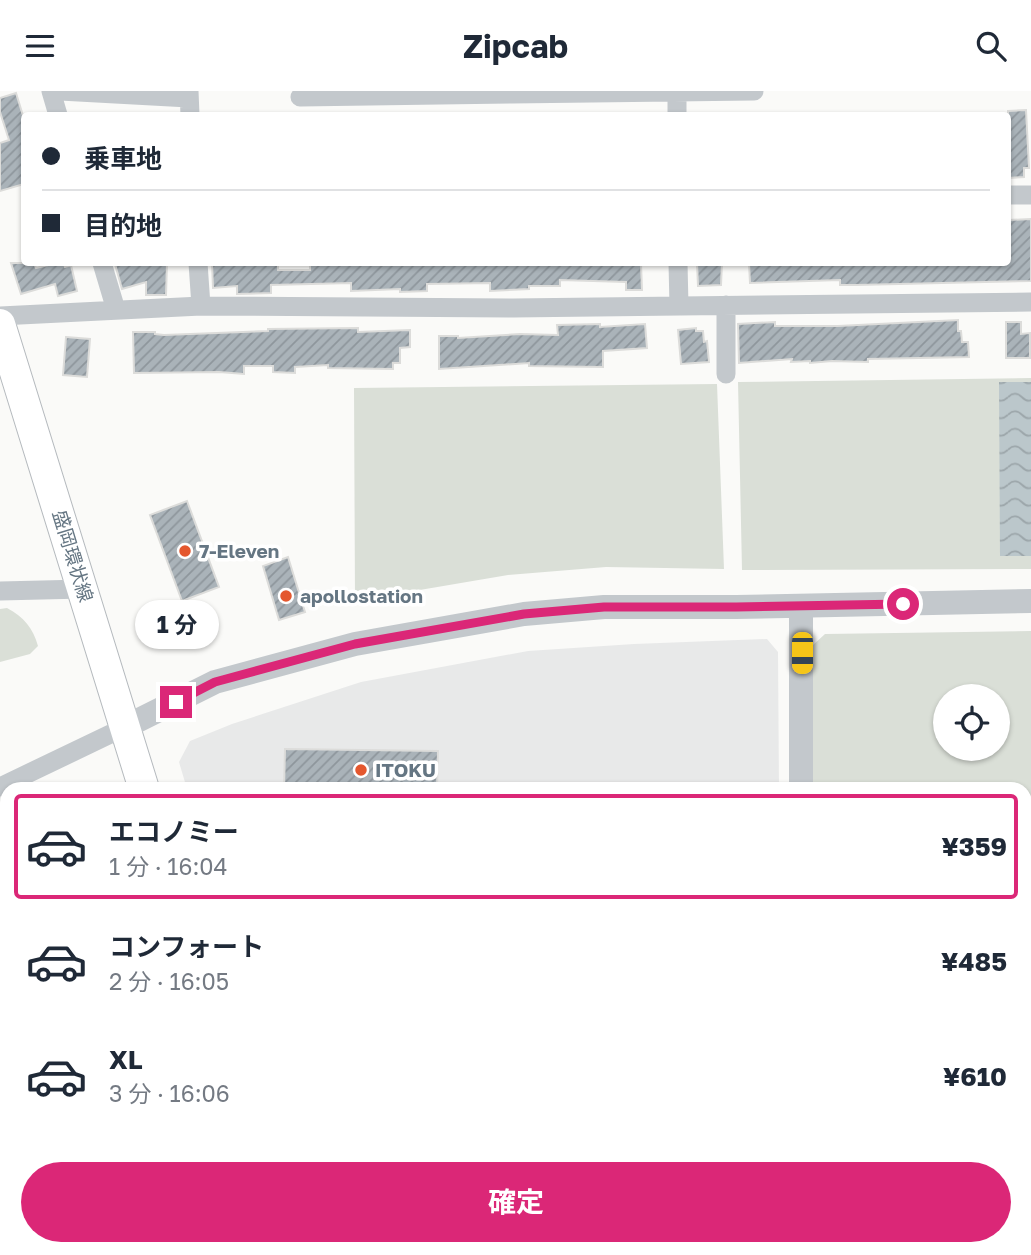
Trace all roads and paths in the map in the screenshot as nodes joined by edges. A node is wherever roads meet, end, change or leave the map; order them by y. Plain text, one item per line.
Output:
1 (51, 91) edge
2 (60, 91) edge
3 (754, 91) edge
4 (511, 92) edge
5 (677, 92) edge
6 (299, 101) edge
7 (189, 102) edge
8 (57, 112) edge
9 (677, 112) edge
10 (1011, 195) edge
11 (1031, 195) edge
12 (103, 266) edge
13 (198, 266) edge
14 (678, 266) edge
15 (1031, 302) edge
16 (726, 305) junction
17 (201, 306) junction
18 (678, 306) junction
19 (116, 310) junction
20 (0, 316) edge
21 (0, 324) edge
22 (726, 373) dead end
23 (84, 589) junction
24 (0, 591) edge
25 (1031, 601) edge
26 (801, 606) junction
27 (125, 727) junction
28 (10, 782) edge
29 (142, 782) edge
30 (801, 782) edge

1 - 8 street
2 - 7 street
3 - 5 street
4 - 5 street
4 - 6 street
5 - 9 street
10 - 11 street
12 - 19 street
13 - 17 street
14 - 18 street
15 - 16 street
16 - 18 street
16 - 22 street
17 - 18 street
17 - 19 street
19 - 20 street
21 - 23 main road, 盛岡環状線
23 - 24 street
23 - 27 main road, 盛岡環状線
25 - 26 street
26 - 27 street
26 - 30 street
27 - 28 street
27 - 29 main road, 盛岡環状線

